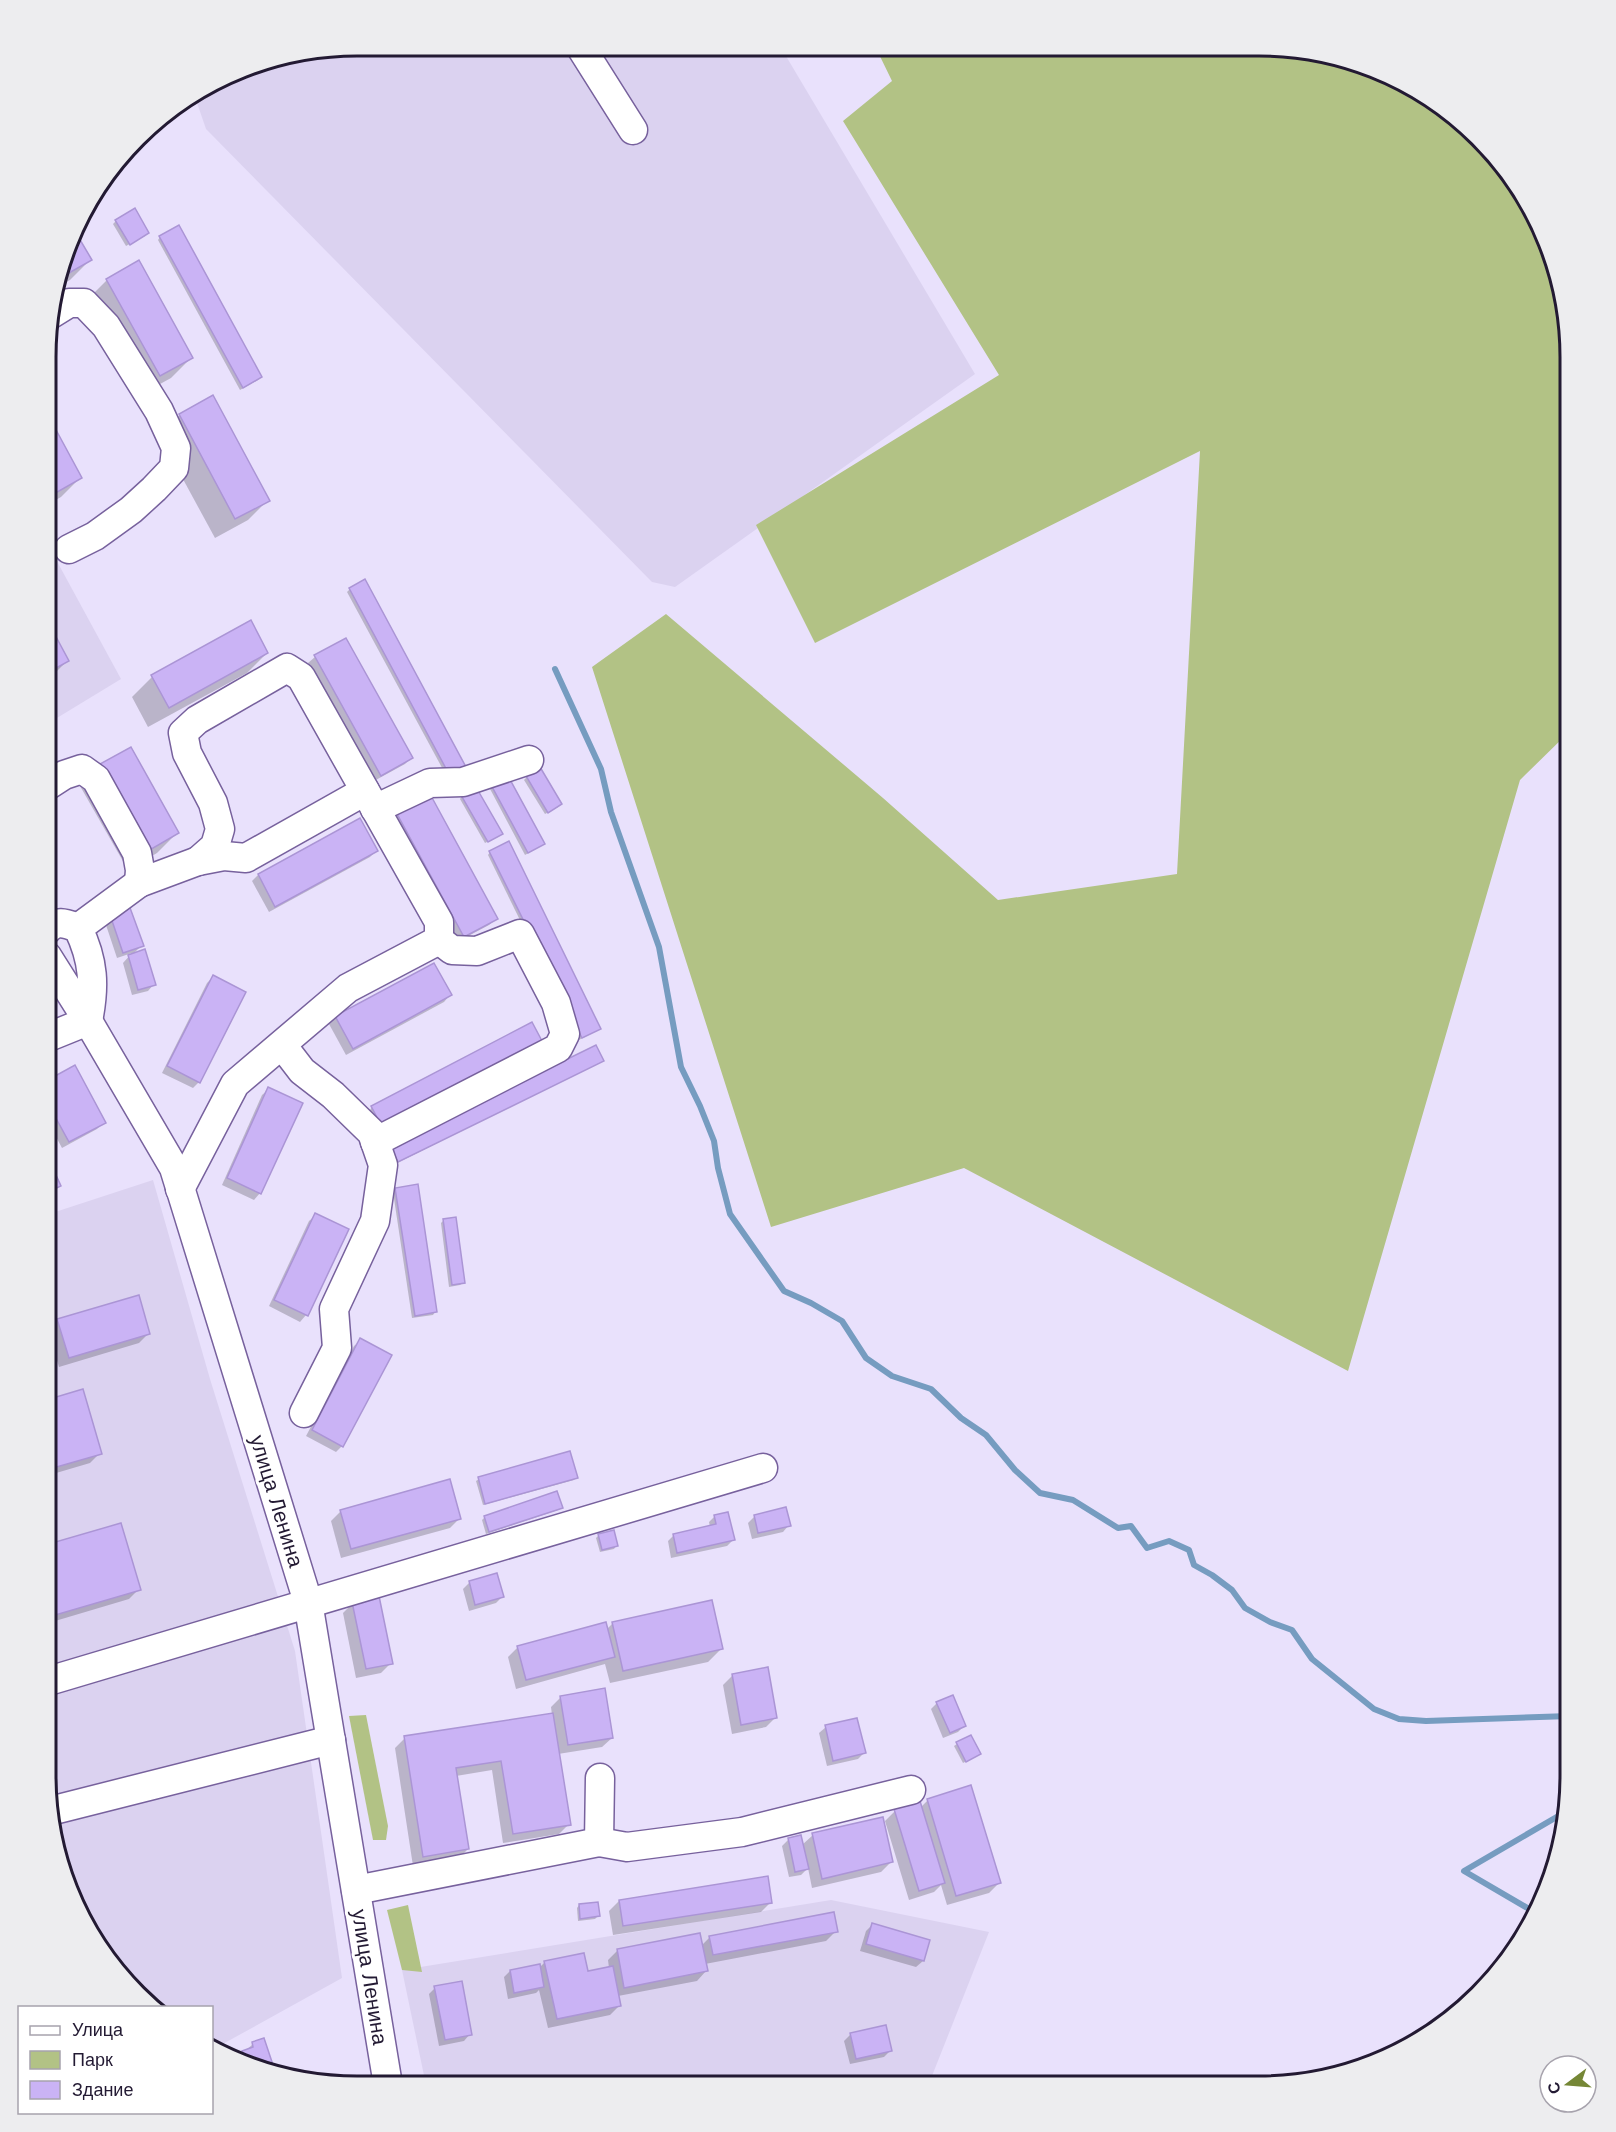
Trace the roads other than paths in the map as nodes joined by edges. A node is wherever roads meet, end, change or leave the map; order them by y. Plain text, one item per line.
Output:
1 (586, 56) edge
2 (633, 130) dead end
3 (59, 309) edge
4 (69, 549) dead end
5 (529, 760) dead end
6 (56, 780) edge
7 (370, 800) junction
8 (198, 861) junction
9 (139, 883) junction
10 (56, 924) edge
11 (78, 928) junction
12 (439, 940) junction
13 (56, 971) edge
14 (88, 1021) junction
15 (56, 1034) edge
16 (282, 1045) junction
17 (375, 1142) junction
18 (180, 1189) junction
19 (304, 1413) dead end
20 (763, 1468) dead end
21 (308, 1602) junction
22 (56, 1679) edge
23 (331, 1740) junction
24 (600, 1778) dead end
25 (911, 1790) dead end
26 (57, 1808) edge
27 (599, 1842) junction
28 (356, 1890) junction
29 (387, 2076) edge

1 - 2 street
3 - 4 street
5 - 7 street
6 - 9 street
7 - 8 street
7 - 8 street
7 - 12 street
8 - 9 street
9 - 11 street
10 - 11 street
11 - 14 street
12 - 16 street
12 - 17 street
13 - 14 street, улица Ленина
14 - 15 street
14 - 18 street, улица Ленина
16 - 17 street
16 - 18 street
17 - 19 street
18 - 21 street, улица Ленина
20 - 21 street
21 - 22 street
21 - 23 street, улица Ленина
23 - 26 street
23 - 28 street, улица Ленина
24 - 27 street
25 - 27 street
27 - 28 street
28 - 29 street, улица Ленина

